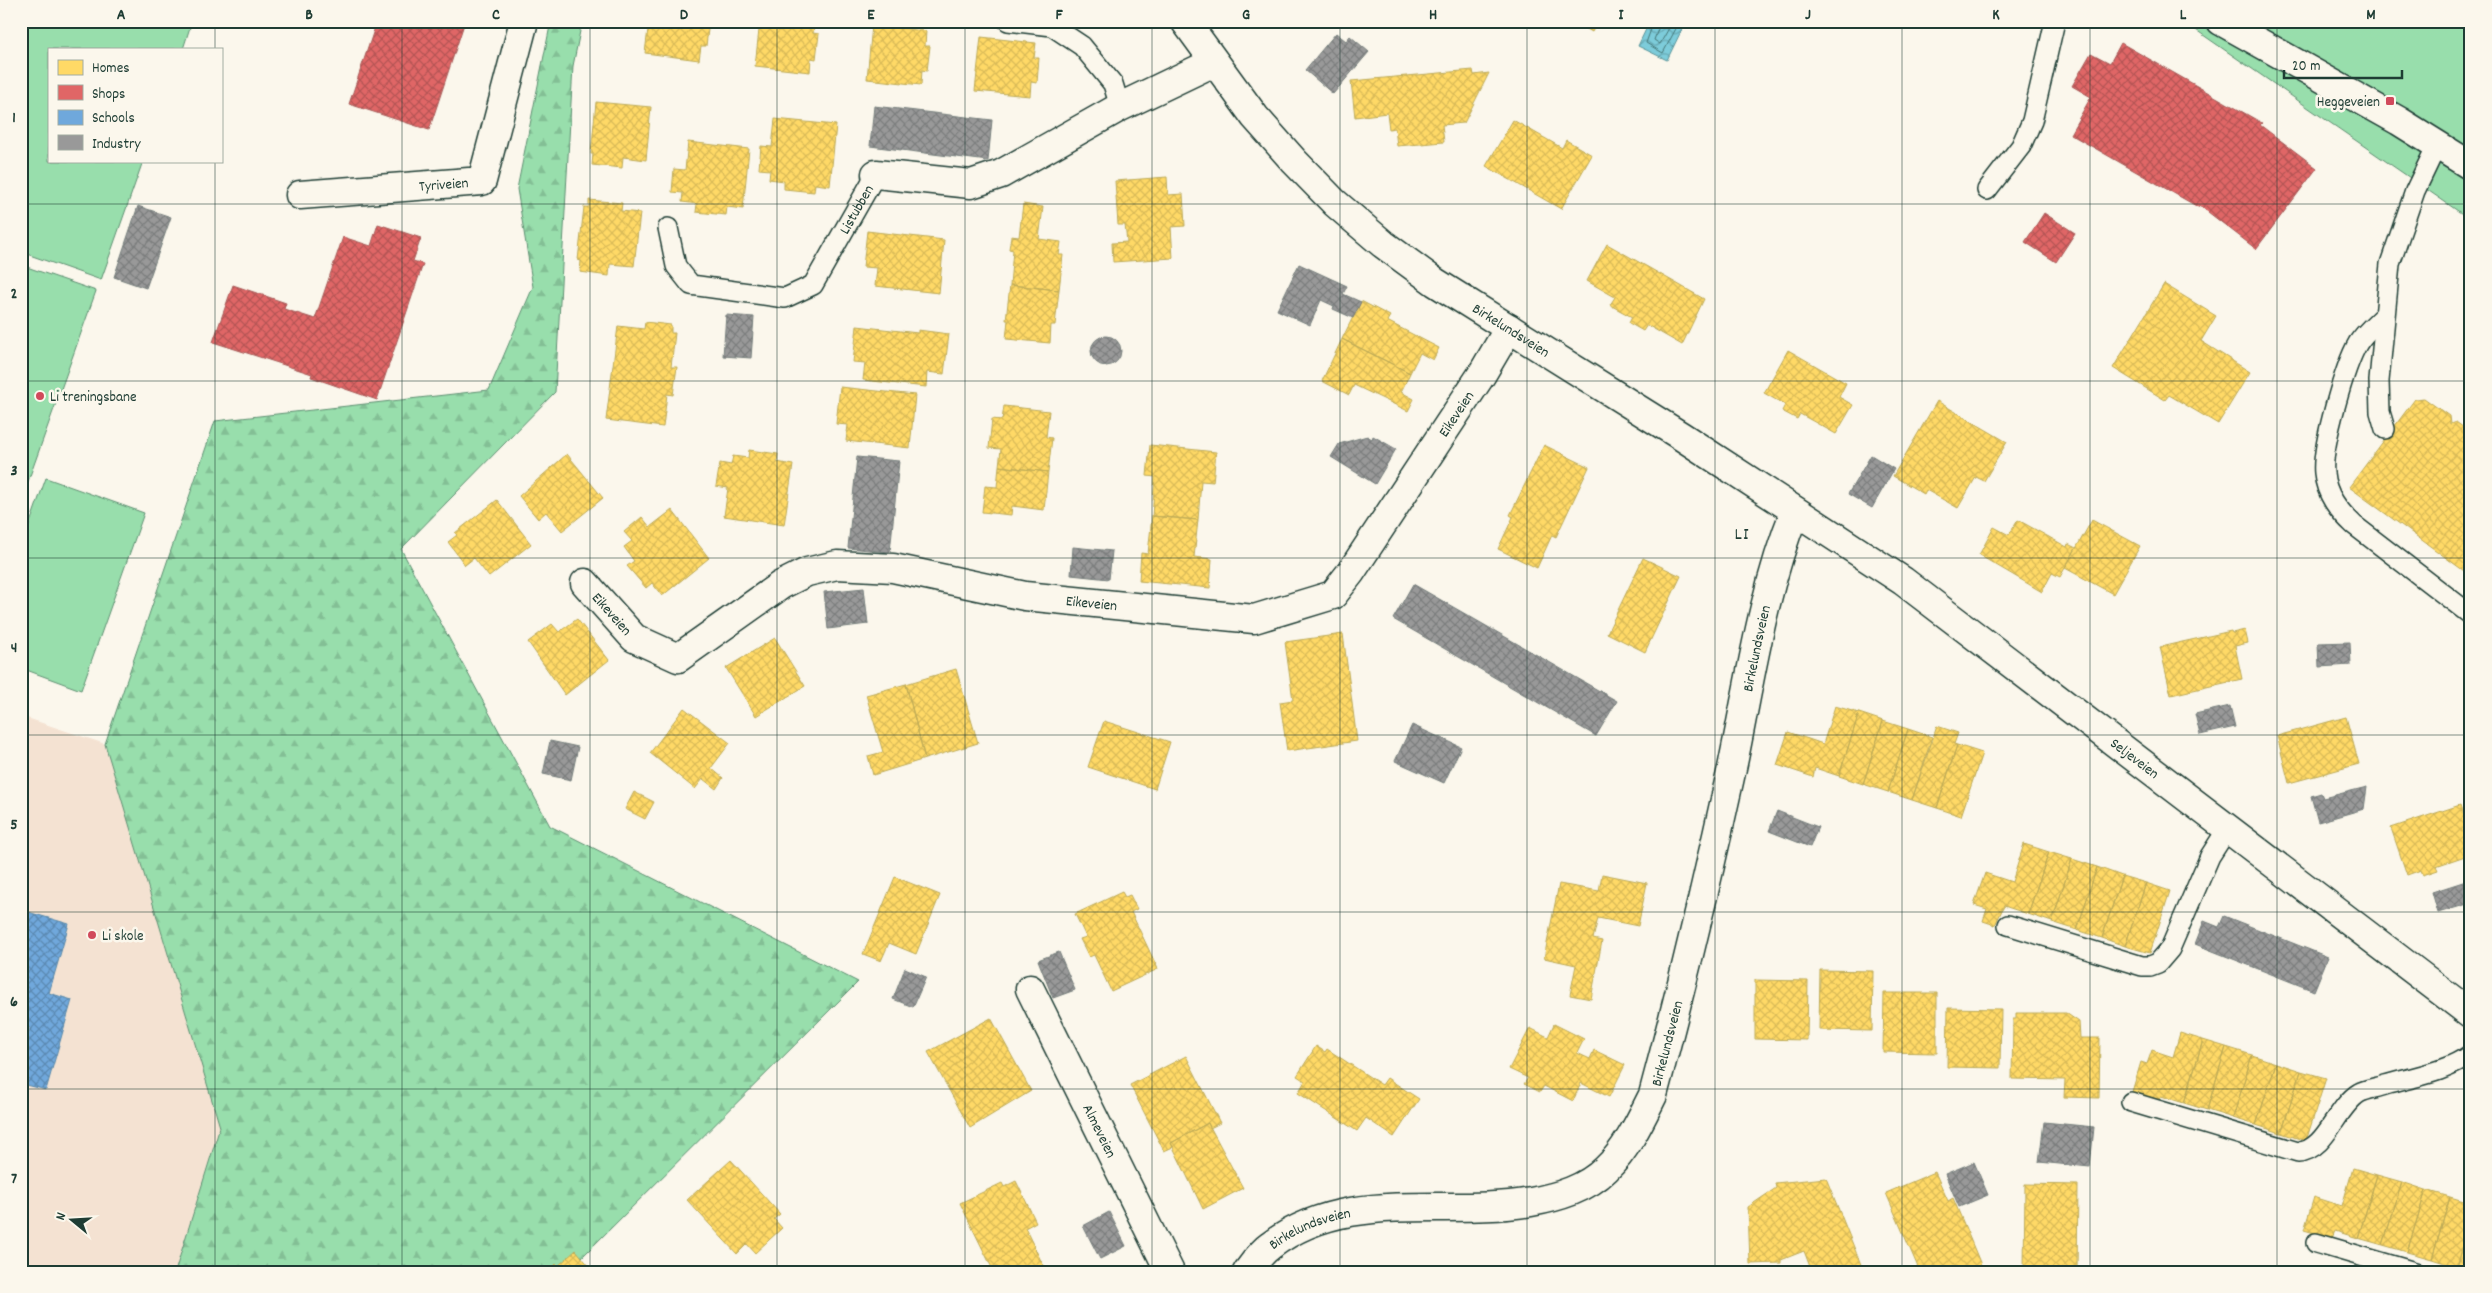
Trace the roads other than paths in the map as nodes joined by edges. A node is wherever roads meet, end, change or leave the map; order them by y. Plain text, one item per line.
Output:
1 (524, 21) edge
2 (1008, 21) edge
3 (1185, 21) edge
4 (2055, 21) edge
5 (2221, 21) edge
6 (1214, 62) junction
7 (1120, 107) junction
8 (2437, 145) junction
9 (2471, 166) edge
10 (876, 174) joint
11 (1987, 190) dead end
12 (300, 195) dead end
13 (668, 228) dead end
14 (2384, 316) junction
15 (1509, 328) junction
16 (2386, 429) dead end
17 (1795, 511) junction
18 (585, 583) dead end
19 (2471, 615) edge
20 (2228, 828) junction
21 (2008, 925) dead end
22 (1030, 989) dead end
23 (2471, 1014) edge
24 (2471, 1054) edge
25 (2131, 1102) dead end
26 (2316, 1243) dead end
27 (1170, 1272) edge
28 (1248, 1272) edge
29 (2415, 1272) edge

1 - 12 street, Tyriveien
2 - 7 lane
3 - 6 street, Birkelundsveien
4 - 11 lane
5 - 8 street
6 - 7 street, Listubben
6 - 15 street, Birkelundsveien
7 - 10 street, Listubben
8 - 9 street
8 - 14 lane
10 - 13 lane, Listubben
14 - 16 lane
14 - 19 lane
15 - 17 street, Birkelundsveien
15 - 18 street, Eikeveien
17 - 20 street, Seljeveien
17 - 28 street, Birkelundsveien
20 - 21 lane
20 - 23 street, Seljeveien
22 - 27 street, Almeveien
24 - 25 lane
26 - 29 lane

